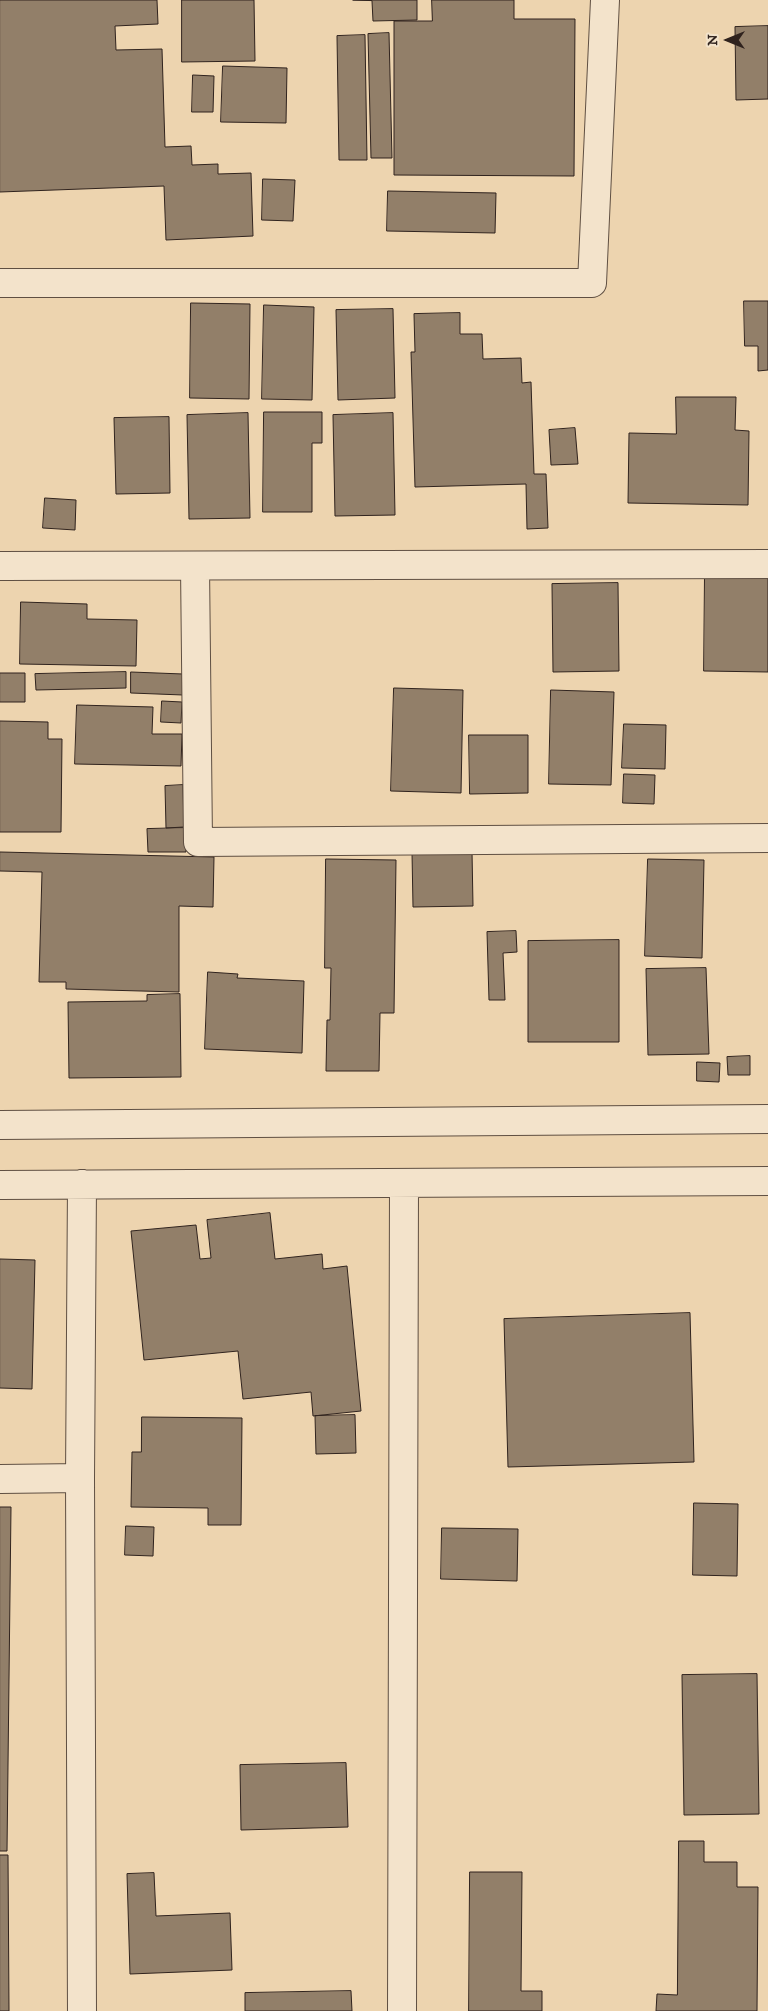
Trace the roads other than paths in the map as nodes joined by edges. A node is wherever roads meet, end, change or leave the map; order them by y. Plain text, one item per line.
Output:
1 (605, 0) edge
2 (0, 283) edge
3 (768, 564) edge
4 (0, 566) edge
5 (196, 566) junction
6 (768, 838) edge
7 (768, 1119) edge
8 (0, 1126) edge
9 (768, 1181) edge
10 (404, 1183) junction
11 (82, 1184) junction
12 (0, 1185) edge
13 (80, 1478) junction
14 (0, 1479) edge
15 (82, 2011) edge
16 (402, 2011) edge

1 - 2 street
3 - 5 street
4 - 5 street
5 - 6 street
7 - 8 street
9 - 10 street
10 - 11 street
10 - 16 street
11 - 12 street
11 - 13 street
13 - 14 street
13 - 15 street

